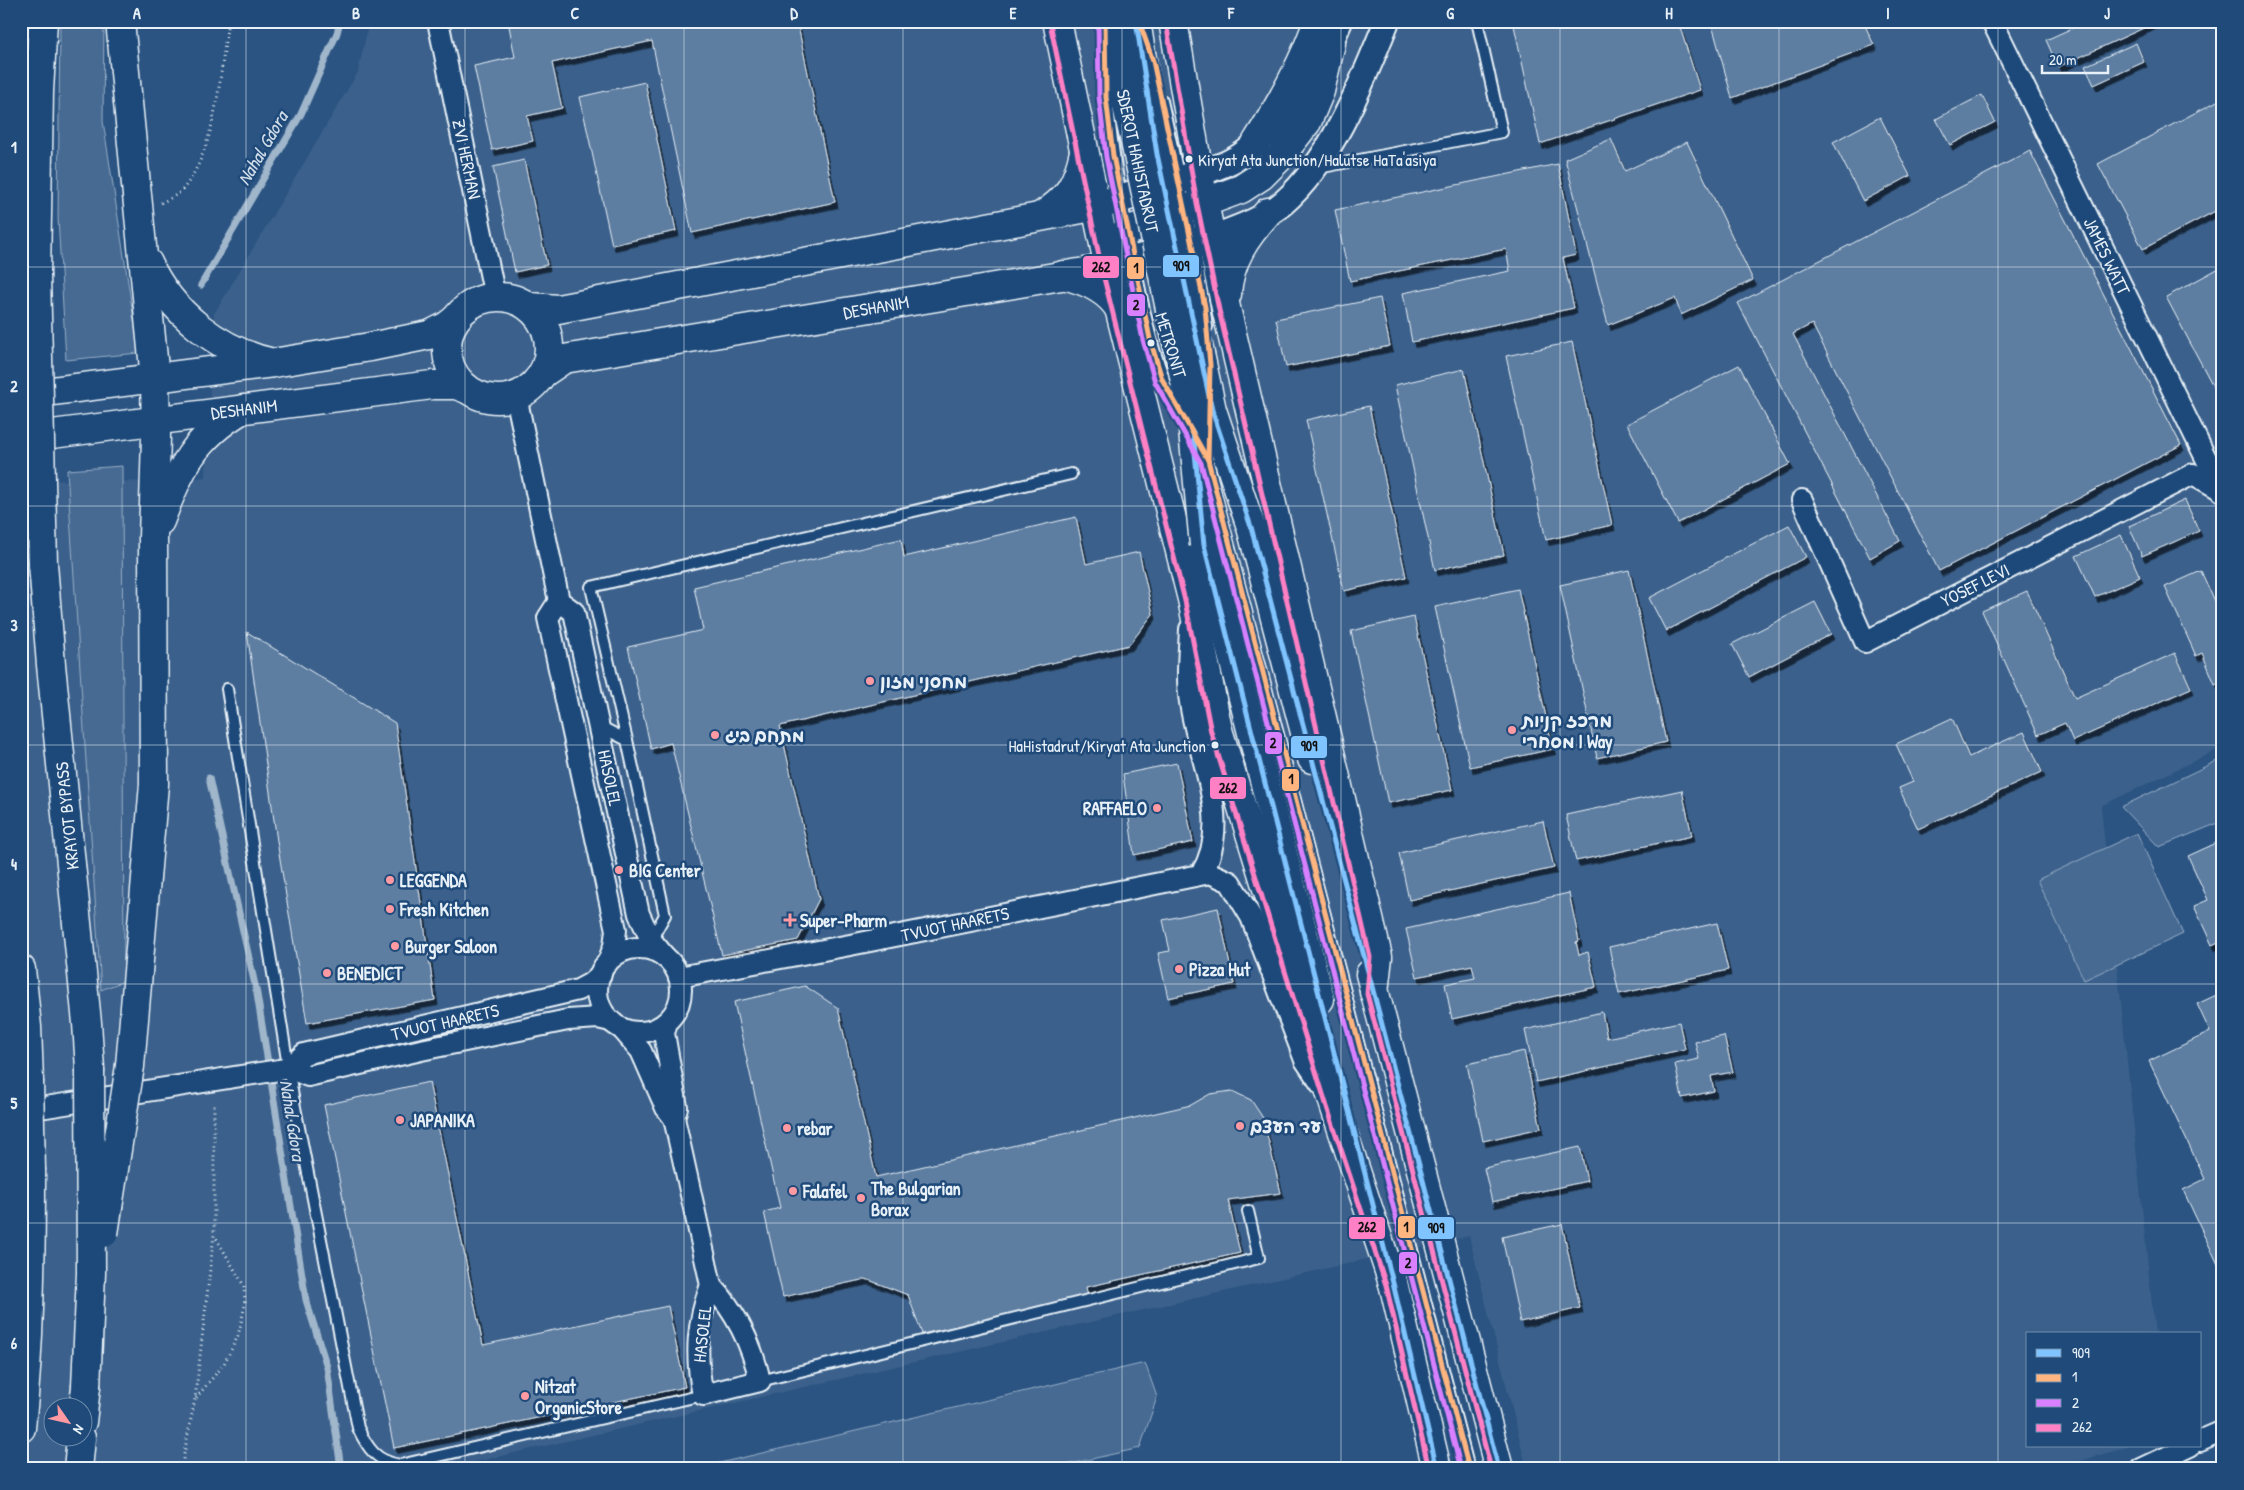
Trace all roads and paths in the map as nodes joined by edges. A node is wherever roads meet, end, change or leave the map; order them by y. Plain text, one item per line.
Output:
1 (43, 21) edge
2 (120, 21) edge
3 (228, 21) edge
4 (438, 21) edge
5 (1056, 21) edge
6 (1107, 21) edge
7 (1138, 21) edge
8 (1172, 21) edge
9 (1188, 21) edge
10 (1387, 21) edge
11 (1477, 21) edge
12 (1992, 21) edge
13 (1330, 29) edge
14 (1180, 66) junction
15 (1256, 143) joint
16 (1084, 148) junction
17 (1312, 170) junction
18 (1189, 177) junction
19 (1108, 202) junction
20 (1194, 206) junction
21 (1268, 212) junction
22 (140, 216) junction
23 (1042, 216) junction
24 (1127, 231) junction
25 (1202, 241) junction
26 (144, 252) junction
27 (1121, 264) junction
28 (1062, 275) junction
29 (495, 297) junction
30 (529, 307) junction
31 (1226, 308) junction
32 (1120, 310) junction
33 (457, 318) junction
34 (273, 363) junction
35 (542, 374) junction
36 (155, 378) junction
37 (467, 389) junction
38 (21, 396) edge
39 (516, 396) junction
40 (243, 409) junction
41 (156, 420) junction
42 (21, 438) edge
43 (1208, 460) junction
44 (1072, 474) dead end
45 (2222, 491) edge
46 (1802, 500) dead end
47 (153, 538) junction
48 (1191, 594) junction
49 (558, 601) junction
50 (227, 689) dead end
51 (599, 726) junction
52 (627, 740) junction
53 (1202, 874) junction
54 (651, 940) junction
55 (665, 957) junction
56 (604, 968) junction
57 (21, 969) edge
58 (679, 976) junction
59 (1374, 992) junction
60 (668, 1022) junction
61 (616, 1025) junction
62 (284, 1069) junction
63 (214, 1082) junction
64 (1334, 1104) junction
65 (21, 1111) edge
66 (674, 1118) junction
67 (1248, 1211) dead end
68 (214, 1235) junction
69 (1393, 1283) junction
70 (711, 1285) junction
71 (88, 1343) junction
72 (760, 1381) junction
73 (702, 1395) junction
74 (85, 1398) edge
75 (195, 1399) junction
76 (21, 1428) edge
77 (2223, 1431) edge
78 (2202, 1440) edge
79 (80, 1448) edge
80 (2186, 1448) edge
81 (78, 1469) edge
82 (181, 1469) edge
83 (1437, 1469) edge
84 (1469, 1469) edge
85 (1499, 1469) edge
86 (2141, 1469) edge

1 - 71 main road, KRAYOT BYPASS, bridge
2 - 22 main road
3 - 22 path
4 - 29 street, ZVI HERMAN
5 - 16 main road
6 - 19 lane
6 - 69 main road, SDEROT HAHISTADRUT, bridge
7 - 18 lane
7 - 59 main road, SDEROT HAHISTADRUT, bridge
8 - 14 main road
9 - 14 main road
10 - 17 street
11 - 17 lane
12 - 45 street, JAMES WATT
13 - 15 main road
13 - 20 main road
14 - 18 main road
15 - 18 street
16 - 19 main road
16 - 23 main road
17 - 21 street
18 - 19 main road
18 - 20 main road
19 - 23 main road
19 - 24 lane
19 - 27 main road
20 - 24 main road
20 - 25 main road
21 - 25 street
21 - 31 main road
22 - 26 main road
23 - 30 main road
24 - 27 main road
25 - 27 main road, DESHANIM
25 - 31 main road
25 - 43 lane, METRONIT
26 - 34 main road
26 - 36 main road
27 - 28 main road, DESHANIM
27 - 32 main road
27 - 43 lane, METRONIT
28 - 32 main road
28 - 35 main road, DESHANIM
29 - 30 main road
29 - 33 main road
30 - 35 main road
31 - 59 main road
32 - 48 main road
33 - 34 main road
33 - 37 main road
34 - 36 main road
35 - 39 main road
36 - 38 main road
36 - 41 main road
37 - 39 main road
37 - 40 main road, DESHANIM
39 - 49 street
40 - 41 main road, DESHANIM
40 - 47 main road
41 - 42 main road, DESHANIM
41 - 47 main road
43 - 84 lane, METRONIT
44 - 52 lane
45 - 46 street, YOSEF LEVI
47 - 71 main road, bridge
48 - 53 street
48 - 64 main road
49 - 51 street, HASOLEL
49 - 56 street, HASOLEL
50 - 62 lane
51 - 52 lane
51 - 54 street, HASOLEL
52 - 54 lane
53 - 58 street, TVUOT HAARETS
53 - 64 street
54 - 55 street, HASOLEL
55 - 56 street
55 - 58 street
56 - 61 street
56 - 62 street, TVUOT HAARETS
57 - 76 main road, bridge
58 - 60 street
59 - 85 main road, SDEROT HAHISTADRUT
60 - 61 street
60 - 66 street, HASOLEL
61 - 62 street, TVUOT HAARETS
61 - 66 street, HASOLEL
62 - 63 street, TVUOT HAARETS
62 - 73 lane
63 - 65 street, TVUOT HAARETS
63 - 68 path
64 - 69 main road
66 - 70 street, HASOLEL
67 - 72 lane
68 - 75 path
68 - 75 path
69 - 83 main road, SDEROT HAHISTADRUT
70 - 72 street, HASOLEL
70 - 73 street, HASOLEL
71 - 74 main road, bridge
72 - 73 street
75 - 82 path
77 - 78 street
79 - 81 main road
80 - 86 street

